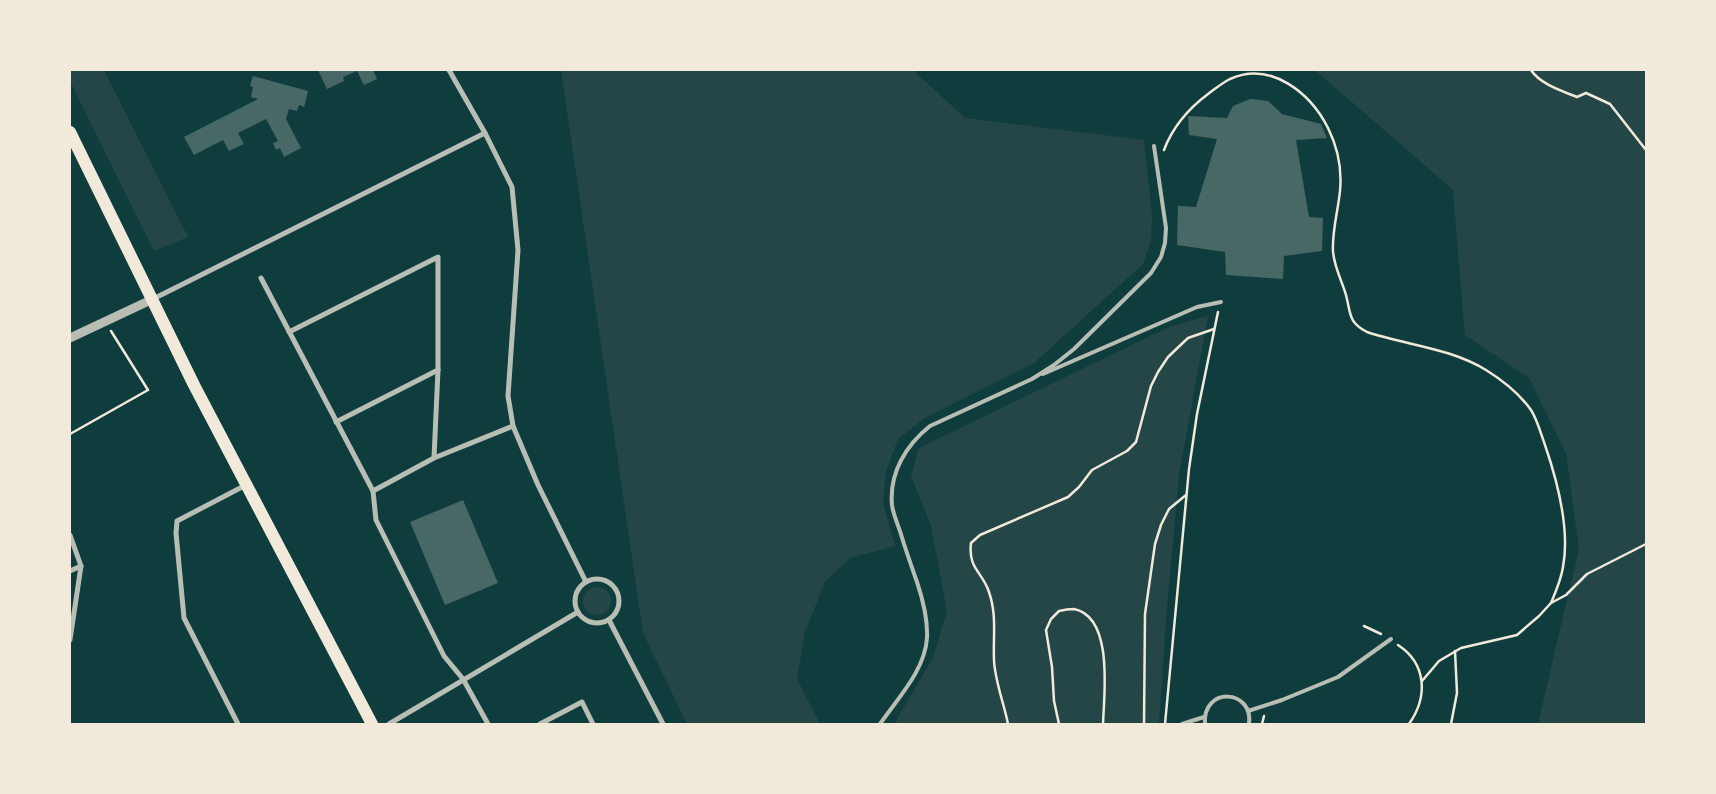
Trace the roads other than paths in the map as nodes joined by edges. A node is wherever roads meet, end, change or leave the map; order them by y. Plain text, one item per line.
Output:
1 (449, 70) edge
2 (70, 132) edge
3 (486, 133) junction
4 (1154, 146) dead end
5 (261, 278) dead end
6 (153, 299) junction
7 (1221, 302) road end
8 (289, 332) junction
9 (70, 338) edge
10 (438, 370) junction
11 (1032, 379) junction
12 (336, 422) junction
13 (513, 426) junction
14 (434, 458) junction
15 (247, 484) junction
16 (373, 491) junction
17 (70, 535) edge
18 (81, 566) junction
19 (70, 571) edge
20 (586, 582) junction
21 (578, 612) junction
22 (609, 620) junction
23 (70, 640) edge
24 (1391, 640) road end
25 (463, 679) junction
26 (1248, 711) junction
27 (1204, 717) junction
28 (238, 724) edge
29 (372, 724) edge
30 (389, 724) edge
31 (488, 724) edge
32 (540, 724) edge
33 (593, 724) edge
34 (663, 724) edge
35 (880, 724) edge
36 (1182, 724) edge
37 (1205, 724) edge
38 (1249, 724) edge

1 - 3 street
2 - 6 main road
3 - 6 street
3 - 13 street
4 - 11 lane
5 - 8 street
6 - 9 street
6 - 15 main road
7 - 11 lane
8 - 10 street
8 - 12 street
10 - 12 street
10 - 14 street
11 - 35 lane
12 - 16 street
13 - 14 street
13 - 20 street
14 - 16 street
15 - 28 street
15 - 29 main road
16 - 25 street
17 - 18 street
18 - 19 street
18 - 23 street
20 - 21 street
20 - 22 street
21 - 22 street
21 - 25 street
22 - 34 street
24 - 26 lane
25 - 30 street
25 - 31 street
26 - 27 lane
26 - 38 lane
27 - 36 lane
27 - 37 lane
32 - 33 street

